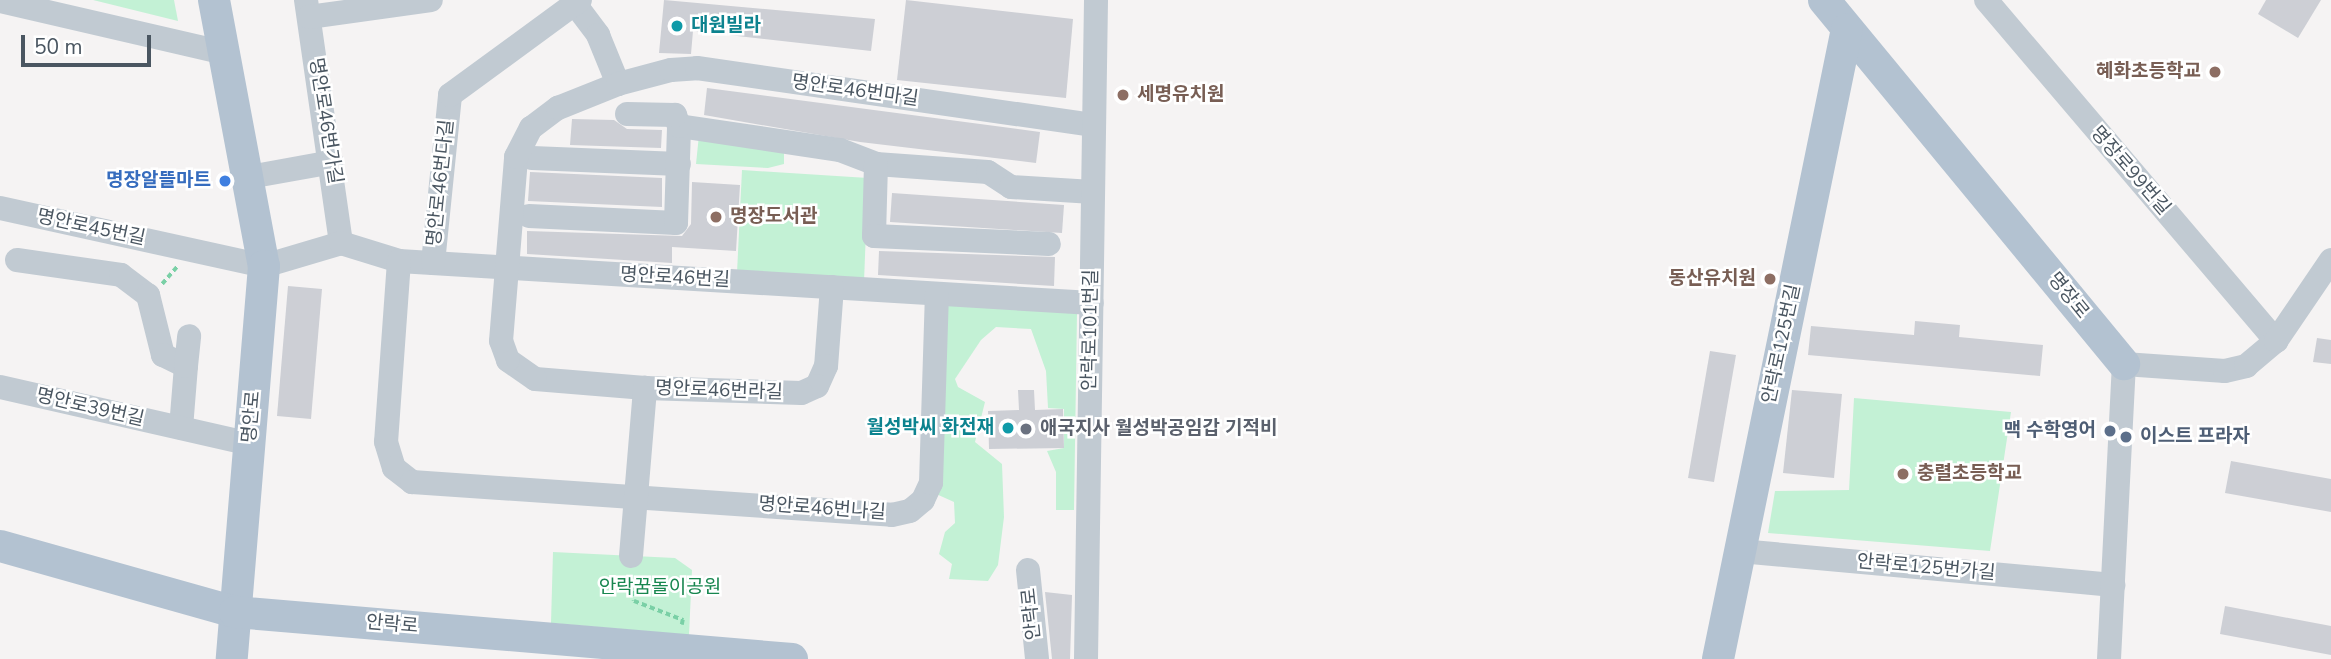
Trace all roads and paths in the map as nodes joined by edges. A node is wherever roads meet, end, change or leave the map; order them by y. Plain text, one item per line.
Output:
1 (214, 0) edge
2 (431, 0) edge
3 (1096, 0) edge
4 (1824, 0) edge
5 (1986, 0) edge
6 (0, 1) edge
7 (578, 2) edge
8 (308, 8) edge
9 (1847, 29) junction
10 (225, 53) junction
11 (618, 84) junction
12 (627, 114) dead end
13 (1094, 125) junction
14 (680, 126) junction
15 (532, 158) dead end
16 (332, 162) junction
17 (678, 164) junction
18 (876, 164) junction
19 (249, 177) junction
20 (1093, 192) junction
21 (0, 208) edge
22 (529, 216) dead end
23 (341, 243) junction
24 (1049, 244) dead end
25 (181, 248) junction
26 (18, 260) dead end
27 (2331, 260) edge
28 (399, 261) junction
29 (433, 263) junction
30 (264, 266) junction
31 (508, 268) junction
32 (832, 288) junction
33 (937, 294) junction
34 (148, 295) junction
35 (1092, 303) junction
36 (189, 336) dead end
37 (2276, 341) junction
38 (2124, 364) junction
39 (186, 366) junction
40 (0, 387) edge
41 (645, 388) junction
42 (181, 428) junction
43 (250, 444) junction
44 (635, 494) junction
45 (0, 546) edge
46 (1740, 551) junction
47 (631, 556) joint
48 (1028, 570) dead end
49 (2113, 586) junction
50 (236, 612) junction
51 (681, 636) dead end
52 (609, 651) edge
53 (232, 659) edge
54 (792, 659) edge
55 (1037, 659) edge
56 (1086, 659) edge
57 (1718, 659) edge
58 (2109, 659) edge

1 - 10 main road, 명안로
2 - 8 street
3 - 13 street, 안락로101번길
4 - 9 main road, 명장로
5 - 37 street, 명장로99번길
6 - 10 street
7 - 11 street
7 - 29 street, 명안로46번다길
8 - 16 street, 명안로46번가길
9 - 38 main road, 명장로
9 - 46 main road, 안락로125번길
10 - 19 main road, 명안로
11 - 13 street, 명안로46번마길
11 - 31 street, 명안로46번마길
12 - 14 street
13 - 20 street, 안락로101번길
14 - 17 street
14 - 18 street
15 - 17 street
16 - 19 street
16 - 23 street, 명안로46번가길
17 - 22 street
18 - 20 street
18 - 24 street
19 - 30 main road, 명안로
20 - 35 street, 안락로101번길
21 - 25 street, 명안로45번길
23 - 28 street, 명안로46번길
23 - 30 street
25 - 30 street, 명안로45번길
25 - 34 path
26 - 34 street
27 - 37 street
28 - 29 street, 명안로46번길
28 - 44 street, 명안로46번나길
29 - 31 street, 명안로46번길
30 - 43 main road, 명안로
31 - 32 street, 명안로46번길
31 - 41 street, 명안로46번라길
32 - 33 street, 명안로46번길
32 - 41 street, 명안로46번라길
33 - 35 street, 명안로46번길
33 - 44 street, 명안로46번나길
34 - 39 street
35 - 56 street, 안락로101번길
36 - 39 street
37 - 38 street
38 - 49 street
39 - 42 street
40 - 42 street, 명안로39번길
41 - 44 street, 명안로46번라길
42 - 43 street, 명안로39번길
43 - 50 main road, 명안로
44 - 47 street
45 - 50 main road, 안락로
46 - 49 street, 안락로125번가길
46 - 57 main road, 안락로125번길
47 - 51 path
48 - 55 street, 안락로
49 - 58 street
50 - 52 main road, 안락로
50 - 53 main road, 명안로
52 - 54 main road, 안락로

